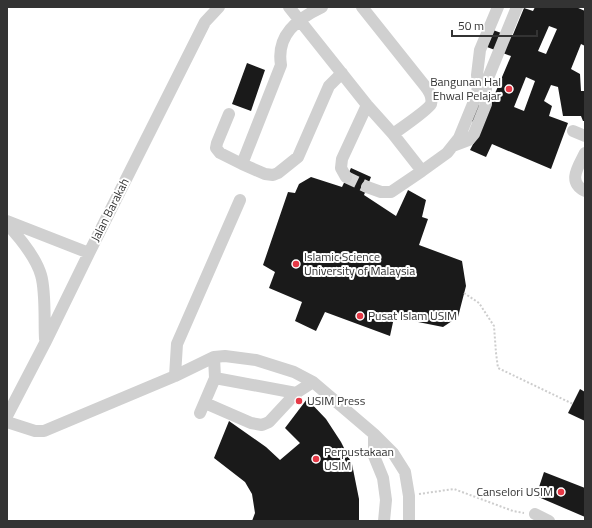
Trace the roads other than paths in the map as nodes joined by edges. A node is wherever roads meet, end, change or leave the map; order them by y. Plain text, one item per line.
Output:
1 (219, 7) edge
2 (289, 7) edge
3 (322, 7) edge
4 (362, 7) edge
5 (498, 7) edge
6 (503, 7) edge
7 (516, 10) edge
8 (300, 20) junction
9 (342, 73) junction
10 (367, 105) junction
11 (229, 114) dead end
12 (573, 131) dead end
13 (393, 134) junction
14 (585, 136) edge
15 (453, 146) junction
16 (585, 153) edge
17 (242, 164) junction
18 (422, 171) junction
19 (346, 177) dead end
20 (367, 187) tunnel mouth
21 (585, 191) edge
22 (240, 200) dead end
23 (7, 220) edge
24 (7, 224) edge
25 (89, 253) junction
26 (45, 343) junction
27 (214, 357) junction
28 (175, 376) junction
29 (215, 378) junction
30 (313, 382) junction
31 (296, 393) junction
32 (7, 416) edge
33 (7, 422) edge
34 (374, 434) junction
35 (536, 514) road end
36 (384, 521) edge
37 (409, 521) edge
38 (549, 521) edge

1 - 25 street, Jalan Barakah
2 - 8 street
3 - 8 street
4 - 13 street
5 - 15 street
6 - 7 street
7 - 15 street
8 - 9 street
8 - 17 street
9 - 10 street
9 - 17 street
10 - 13 street
10 - 19 street
11 - 17 street
12 - 14 street
13 - 18 street
15 - 18 street
16 - 21 street
18 - 20 street
22 - 28 street
23 - 25 street
24 - 26 street
25 - 26 street, Jalan Barakah
26 - 32 street, Jalan Barakah
27 - 28 street
27 - 29 street
27 - 30 street
28 - 33 street
29 - 31 street
29 - 31 street
30 - 31 street
30 - 34 street
34 - 36 street
34 - 37 street
35 - 38 street

